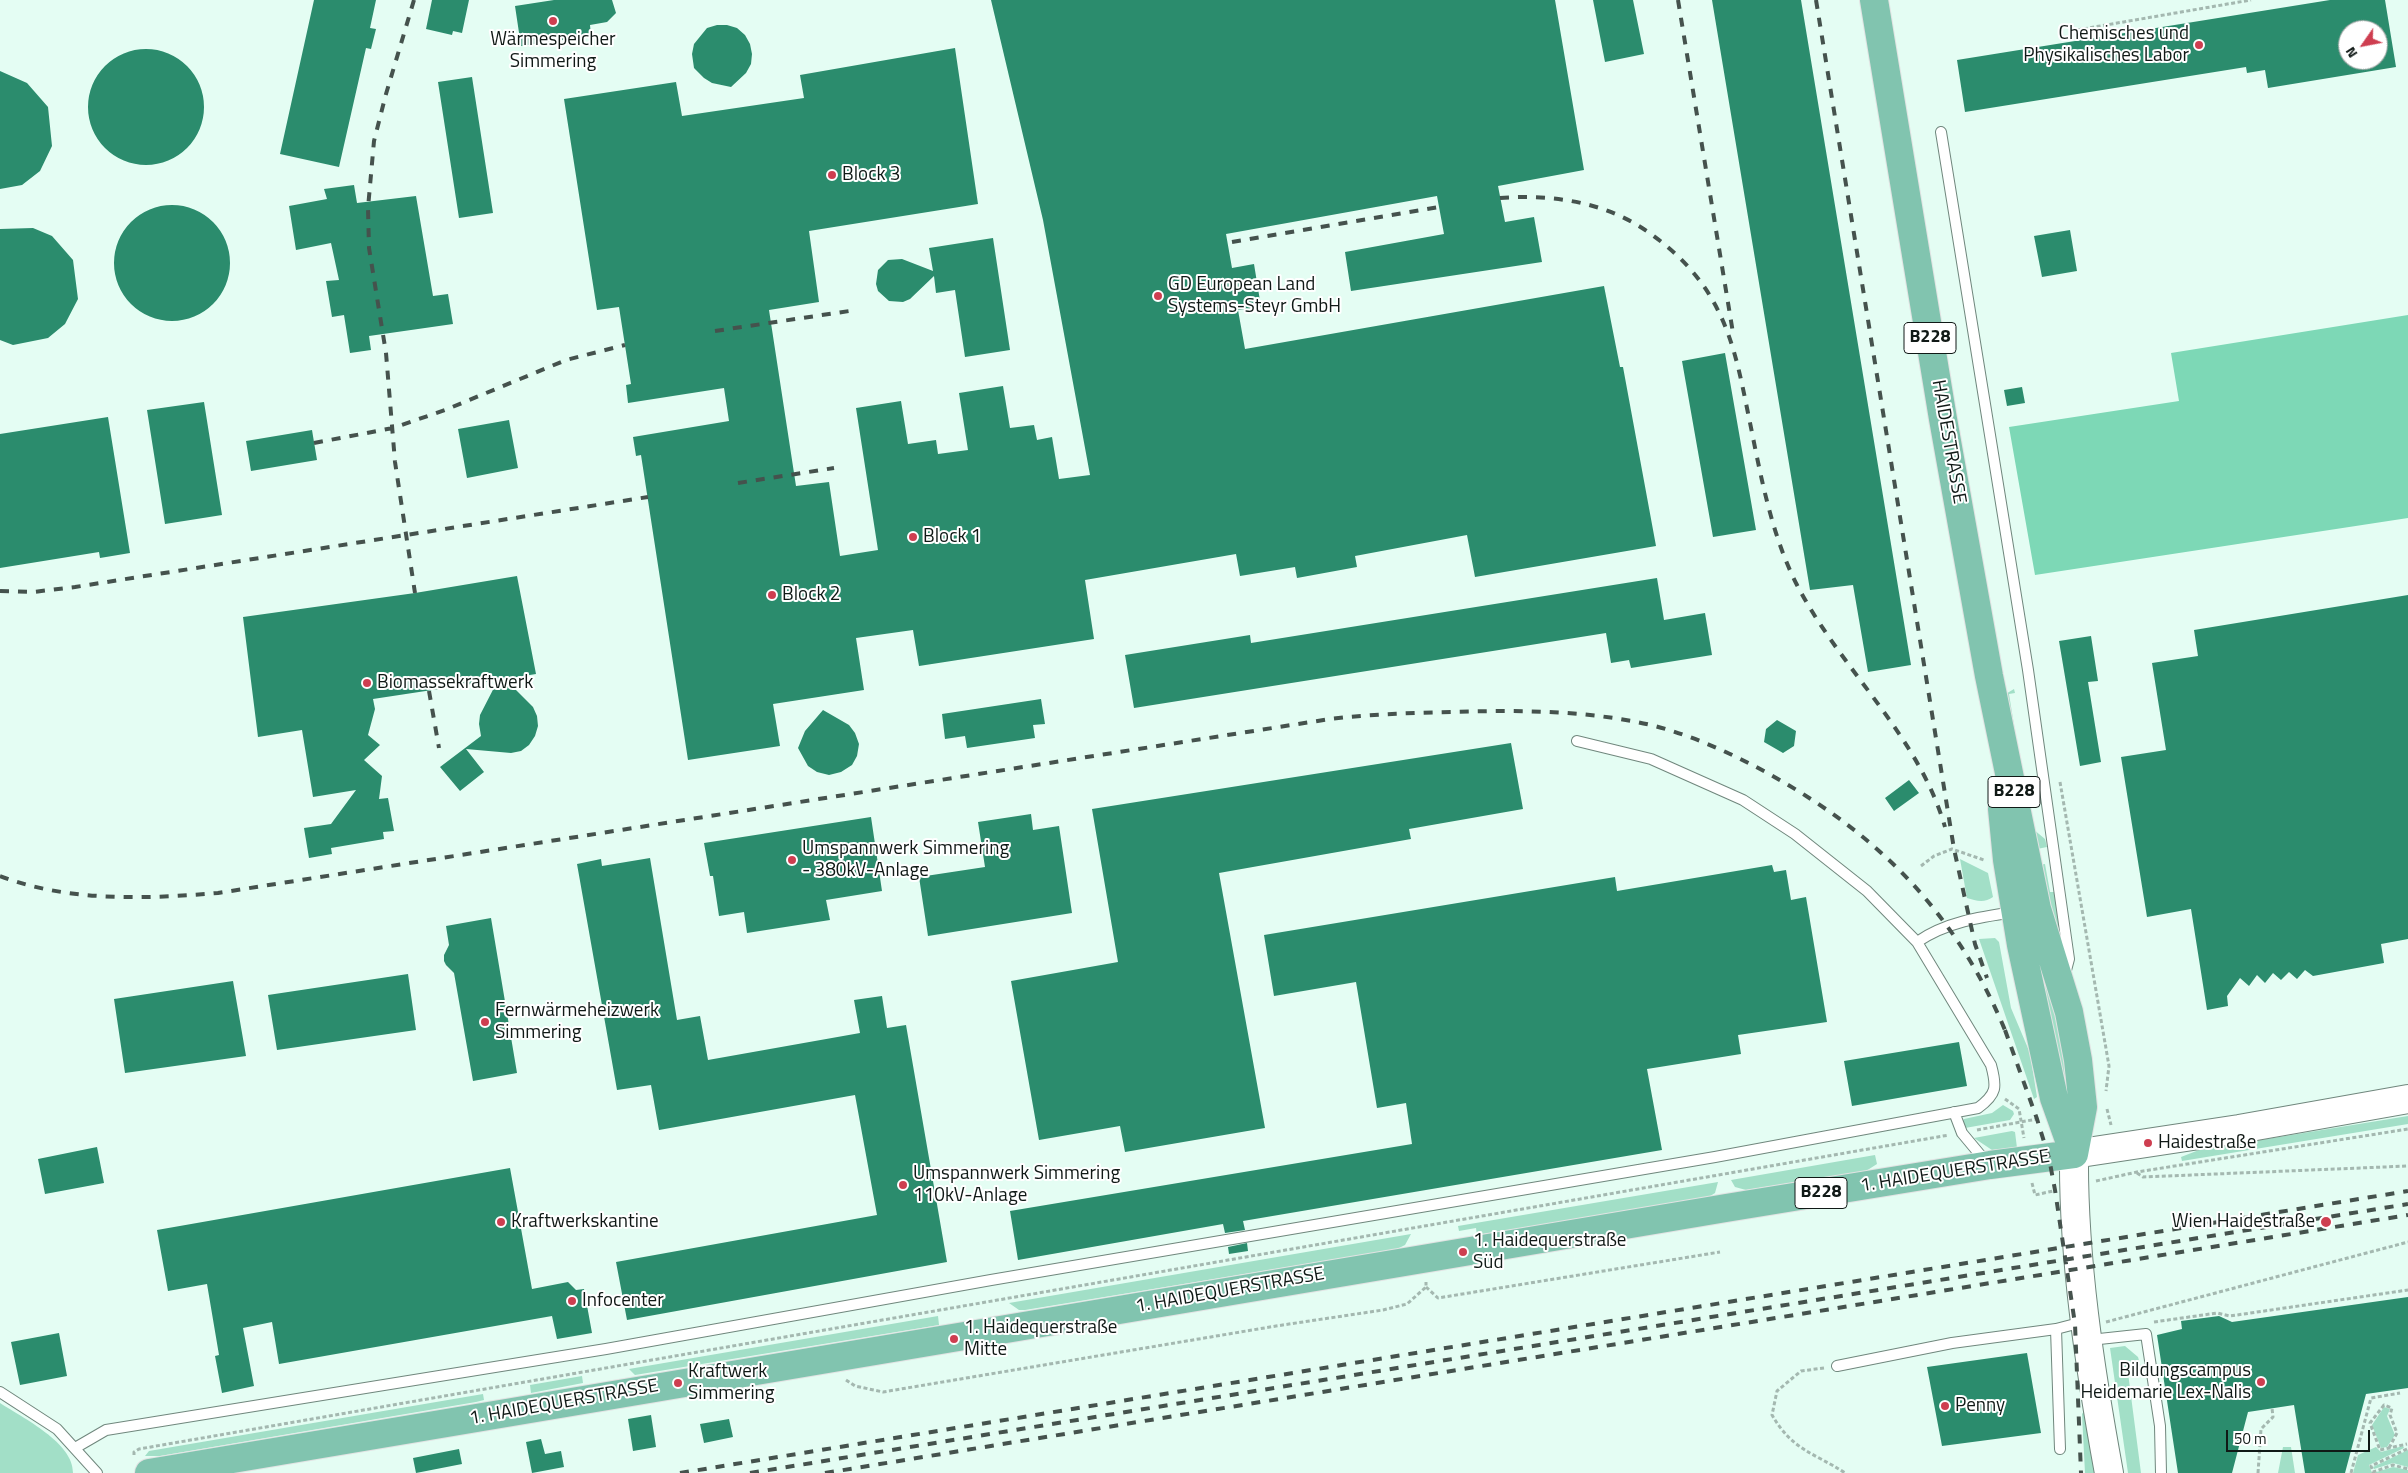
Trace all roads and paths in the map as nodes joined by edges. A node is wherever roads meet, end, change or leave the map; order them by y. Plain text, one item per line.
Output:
1 (1874, 0) edge
2 (2250, 0) edge
3 (2071, 31) dead end
4 (1941, 132) dead end
5 (1577, 741) dead end
6 (1989, 862) dead end
7 (1921, 866) dead end
8 (2026, 910) junction
9 (1917, 942) junction
10 (2061, 985) junction
11 (2408, 1099) edge
12 (2105, 1102) dead end
13 (1954, 1112) junction
14 (2037, 1119) dead end
15 (2022, 1123) junction
16 (2408, 1129) edge
17 (2112, 1130) dead end
18 (1962, 1133) junction
19 (2025, 1145) dead end
20 (2074, 1154) junction
21 (1990, 1165) junction
22 (2408, 1166) edge
23 (2137, 1172) junction
24 (2111, 1178) dead end
25 (2032, 1180) dead end
26 (2055, 1190) dead end
27 (2408, 1242) edge
28 (1720, 1252) dead end
29 (1424, 1259) junction
30 (1426, 1286) junction
31 (2408, 1290) edge
32 (2151, 1323) dead end
33 (2093, 1328) junction
34 (2056, 1329) junction
35 (819, 1360) junction
36 (1837, 1366) joint
37 (0, 1392) edge
38 (2400, 1393) dead end
39 (2272, 1408) dead end
40 (2407, 1444) edge
41 (74, 1448) junction
42 (2389, 1448) junction
43 (2060, 1449) dead end
44 (2407, 1449) edge
45 (142, 1466) edge
46 (2408, 1469) edge
47 (97, 1473) edge
48 (1845, 1473) edge
49 (2109, 1473) edge
50 (2161, 1473) edge
51 (2258, 1473) edge
52 (2351, 1473) edge

1 - 8 main road, HAIDESTRASSE / B228
2 - 3 path
4 - 10 lane
5 - 9 lane
6 - 7 path
8 - 9 lane
8 - 10 main road, HAIDESTRASSE / B228
8 - 20 main road, HAIDESTRASSE / B228
9 - 13 lane
10 - 20 main road, HAIDESTRASSE / B228
11 - 20 main road
12 - 17 path
13 - 18 lane
13 - 41 lane
14 - 15 path
15 - 18 path
15 - 19 path
16 - 23 path
18 - 21 lane
18 - 45 path
20 - 21 main road, 1. HAIDEQUERSTRASSE / B228
20 - 33 main road, HAIDESTRASSE
21 - 29 main road, 1. HAIDEQUERSTRASSE / B228
22 - 23 path
23 - 24 path
25 - 26 path
27 - 33 path
28 - 30 path
29 - 30 path
29 - 35 main road, 1. HAIDEQUERSTRASSE / B228
30 - 35 path
31 - 32 path
33 - 34 lane
33 - 49 main road, HAIDESTRASSE
33 - 50 lane
34 - 36 lane
34 - 43 lane
35 - 45 main road, 1. HAIDEQUERSTRASSE / B228
36 - 48 path
37 - 41 lane
38 - 52 path
39 - 51 path
40 - 42 path
41 - 47 lane
42 - 42 path
44 - 46 path

